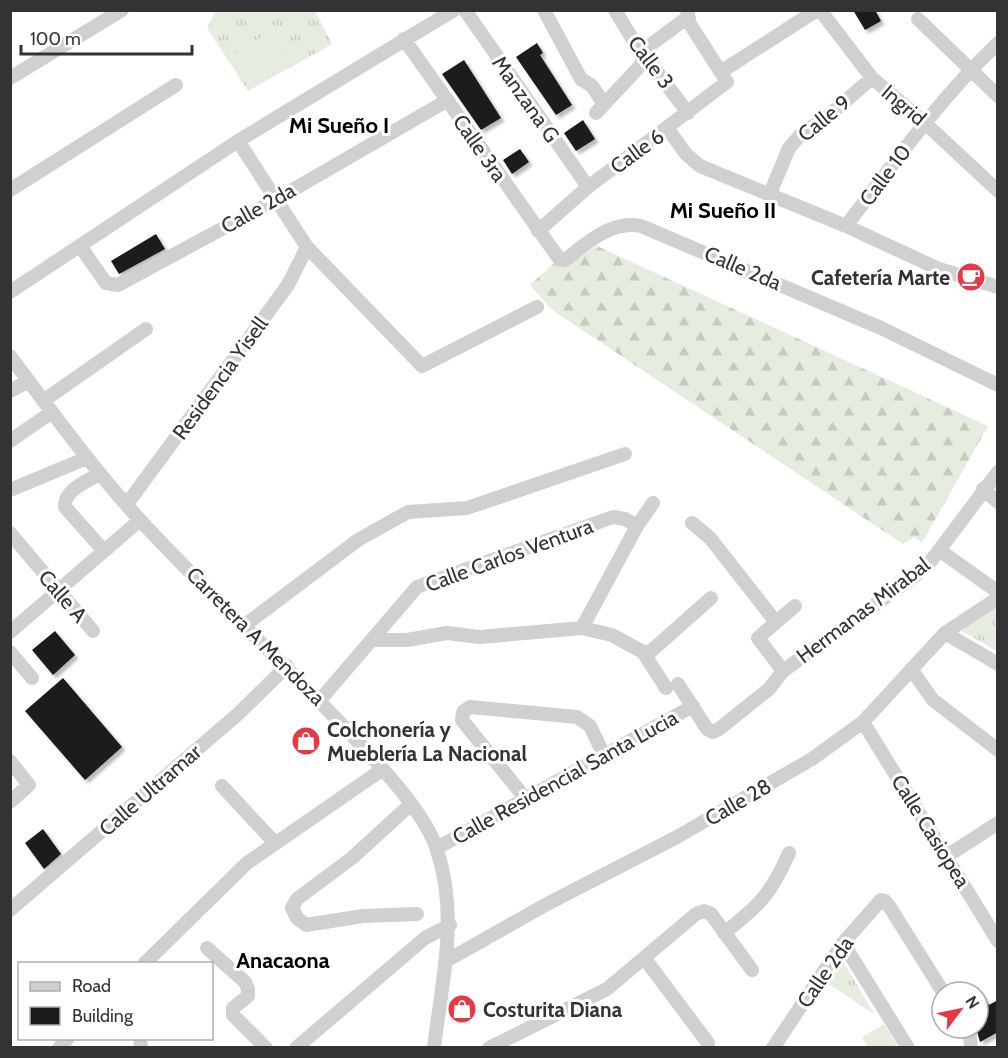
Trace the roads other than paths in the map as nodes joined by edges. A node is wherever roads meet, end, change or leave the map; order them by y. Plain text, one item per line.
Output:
1 (122, 10) edge
2 (454, 10) edge
3 (465, 10) edge
4 (544, 10) edge
5 (615, 10) edge
6 (819, 10) edge
7 (688, 14) edge
8 (797, 15) edge
9 (918, 19) dead end
10 (404, 39) junction
11 (998, 43) edge
12 (646, 54) junction
13 (722, 71) junction
14 (968, 71) junction
15 (10, 78) edge
16 (872, 78) junction
17 (176, 85) dead end
18 (998, 96) edge
19 (447, 100) junction
20 (688, 113) junction
21 (925, 123) junction
22 (668, 129) junction
23 (238, 141) junction
24 (588, 187) junction
25 (10, 190) edge
26 (998, 190) edge
27 (769, 196) junction
28 (277, 199) junction
29 (846, 226) junction
30 (538, 231) junction
31 (80, 246) junction
32 (307, 247) junction
33 (556, 257) joint
34 (998, 287) edge
35 (10, 292) edge
36 (537, 307) dead end
37 (146, 329) dead end
38 (10, 356) edge
39 (29, 381) junction
40 (998, 385) edge
41 (10, 391) edge
42 (44, 400) junction
43 (52, 412) junction
44 (10, 441) edge
45 (625, 453) dead end
46 (87, 458) junction
47 (998, 472) edge
48 (99, 474) junction
49 (10, 489) edge
50 (983, 489) junction
51 (998, 502) edge
52 (653, 503) dead end
53 (127, 504) junction
54 (140, 520) junction
55 (692, 523) dead end
56 (637, 526) junction
57 (10, 533) edge
58 (939, 550) junction
59 (104, 551) junction
60 (58, 592) junction
61 (998, 592) edge
62 (711, 598) dead end
63 (998, 598) edge
64 (795, 606) dead end
65 (775, 621) junction
66 (245, 625) junction
67 (582, 628) junction
68 (93, 631) dead end
69 (10, 632) edge
70 (945, 633) junction
71 (372, 640) junction
72 (10, 652) edge
73 (643, 652) junction
74 (998, 663) edge
75 (287, 666) junction
76 (911, 669) junction
77 (783, 671) junction
78 (32, 678) dead end
79 (320, 700) junction
80 (693, 706) junction
81 (863, 722) junction
82 (998, 750) edge
83 (604, 755) junction
84 (10, 761) edge
85 (383, 769) junction
86 (222, 786) dead end
87 (525, 798) junction
88 (10, 802) edge
89 (411, 804) junction
90 (997, 824) edge
91 (274, 842) junction
92 (437, 848) junction
93 (789, 853) dead end
94 (947, 856) junction
95 (10, 910) edge
96 (417, 914) dead end
97 (450, 925) junction
98 (724, 933) junction
99 (998, 941) edge
100 (843, 943) junction
101 (207, 948) dead end
102 (645, 959) junction
103 (446, 961) junction
104 (145, 962) edge
105 (752, 970) dead end
106 (935, 980) edge
107 (708, 1043) dead end
108 (266, 1047) edge
109 (296, 1047) edge
110 (434, 1047) edge
111 (489, 1047) edge
112 (773, 1047) edge
113 (908, 1047) edge

1 - 15 street
2 - 10 street
3 - 24 street, Manzana G
4 - 12 street
5 - 12 street, Calle 3
6 - 8 street
6 - 16 street, Ingrid
7 - 12 street
7 - 13 street
8 - 13 street
9 - 14 street
10 - 19 street, Calle 3ra
10 - 23 street
11 - 14 street, Calle 10
12 - 20 street, Calle 3
13 - 20 street, Calle 6
14 - 18 street
14 - 21 street, Calle 10
16 - 21 street, Ingrid
16 - 27 street, Calle 9
17 - 25 street
19 - 28 street, Calle 2da
19 - 30 street, Calle 3ra
20 - 22 street, Calle 6
21 - 26 street, Ingrid
21 - 29 street, Calle 10
22 - 24 street, Calle 6
22 - 27 street
23 - 28 street
23 - 31 street
24 - 30 street, Calle 6
27 - 29 street
28 - 31 street, Calle 2da
28 - 32 street
29 - 34 street
30 - 33 street, Calle 3ra
31 - 35 street
32 - 36 street
32 - 53 street, Residencia Yisell
33 - 40 street, Calle 2da
37 - 42 street
38 - 39 street, Carretera A Mendoza
39 - 41 street
39 - 42 street, Carretera A Mendoza
42 - 43 street, Carretera A Mendoza
43 - 44 street
43 - 46 street, Carretera A Mendoza
45 - 66 street
46 - 48 street, Carretera A Mendoza
46 - 49 street
47 - 50 street, Hermanas Mirabal
48 - 53 street, Carretera A Mendoza
48 - 59 street
50 - 51 street
50 - 58 street, Hermanas Mirabal
52 - 56 street
53 - 54 street, Carretera A Mendoza
54 - 59 street
54 - 66 street, Carretera A Mendoza
55 - 65 street
56 - 67 street
56 - 71 street, Calle Carlos Ventura
57 - 60 street, Calle A
58 - 61 street
58 - 77 street, Hermanas Mirabal
59 - 60 street
60 - 68 street, Calle A
60 - 69 street
62 - 73 street
63 - 70 street, Calle 28
64 - 65 street
65 - 77 street
66 - 75 street, Carretera A Mendoza
67 - 71 street
67 - 73 street
70 - 74 street
70 - 76 street, Calle 28
71 - 79 street, Calle Carlos Ventura
72 - 78 street
73 - 80 street
75 - 79 street, Carretera A Mendoza
75 - 95 street, Calle Ultramar
76 - 81 street, Calle 28
76 - 82 street
77 - 80 street, Hermanas Mirabal
79 - 85 street, Carretera A Mendoza
80 - 83 street, Calle Residencial Santa Lucia
81 - 94 street, Calle Casiopea
81 - 103 street, Calle 28
83 - 87 street, Calle Residencial Santa Lucia
83 - 87 street
84 - 88 street
85 - 89 street, Carretera A Mendoza
85 - 91 street
86 - 91 street
87 - 92 street, Calle Residencial Santa Lucia
89 - 92 street, Carretera A Mendoza
89 - 96 street
90 - 94 street
91 - 104 street
92 - 97 street, Carretera A Mendoza
93 - 98 street
94 - 99 street, Calle Casiopea
97 - 103 street, Carretera A Mendoza
97 - 109 street
98 - 102 street
98 - 105 street
100 - 106 street, Calle 2da
100 - 112 street, Calle 2da
100 - 113 street
101 - 108 street
102 - 107 street
102 - 111 street
103 - 110 street, Carretera A Mendoza

